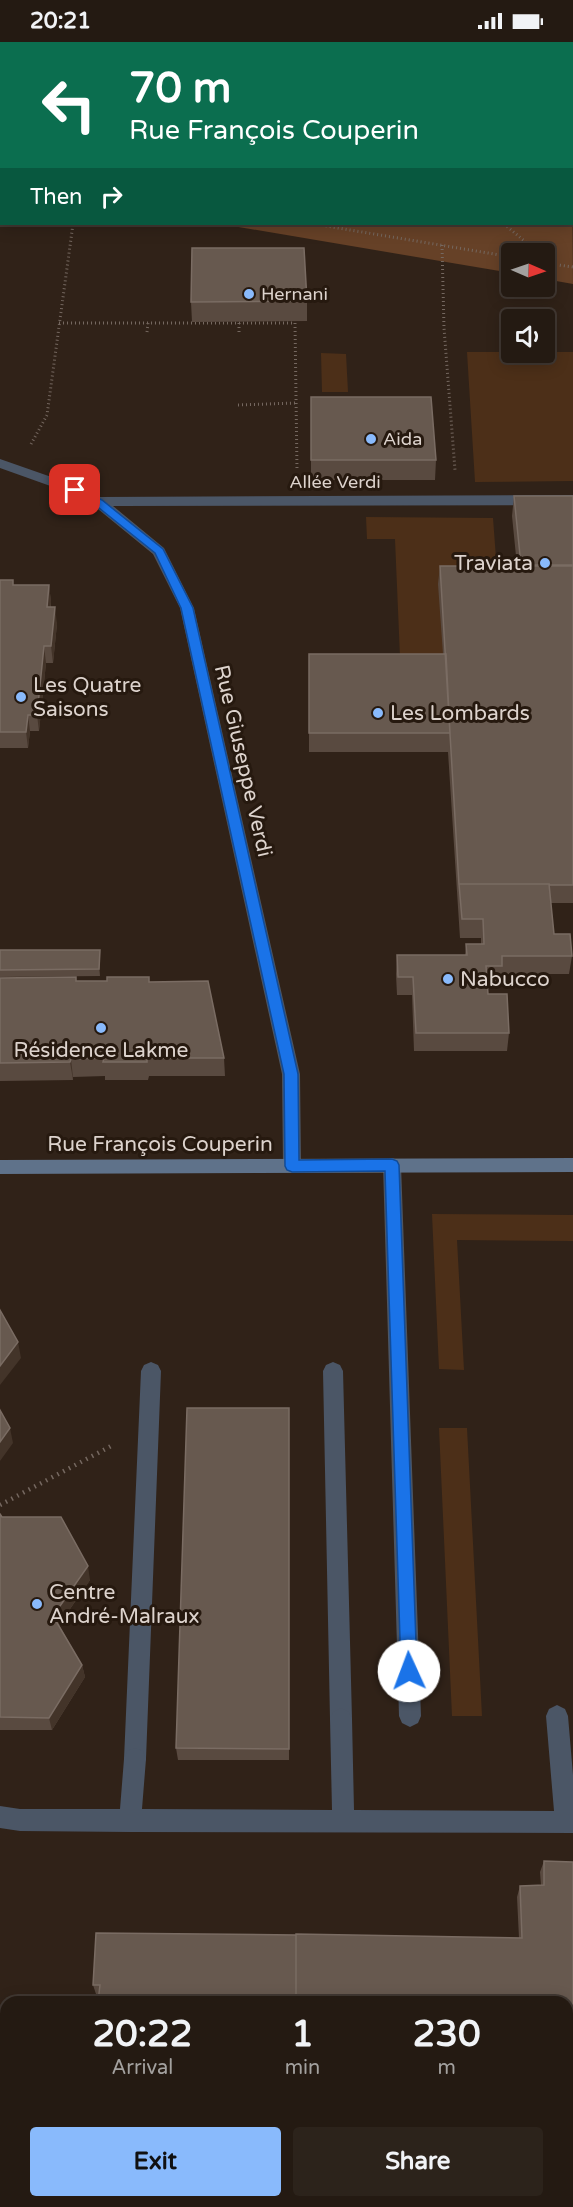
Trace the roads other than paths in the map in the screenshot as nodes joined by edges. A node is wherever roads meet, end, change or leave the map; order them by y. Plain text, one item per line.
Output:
1 (0, 463) edge
2 (573, 500) edge
3 (98, 502) junction
4 (392, 1165) junction
5 (573, 1165) edge
6 (292, 1166) junction
7 (0, 1167) edge
8 (151, 1371) dead end
9 (333, 1371) dead end
10 (410, 1716) dead end
11 (557, 1716) dead end
12 (0, 1817) edge
13 (130, 1821) junction
14 (343, 1821) junction
15 (570, 1822) edge

1 - 3 street, Rue Giuseppe Verdi
2 - 3 street, Allée Verdi
3 - 6 street, Rue Giuseppe Verdi
4 - 5 street, Rue François Couperin
4 - 6 street, Rue François Couperin
4 - 10 street
6 - 7 street, Rue François Couperin
8 - 13 street
9 - 14 street
11 - 15 street
12 - 13 street
13 - 14 street
14 - 15 street

